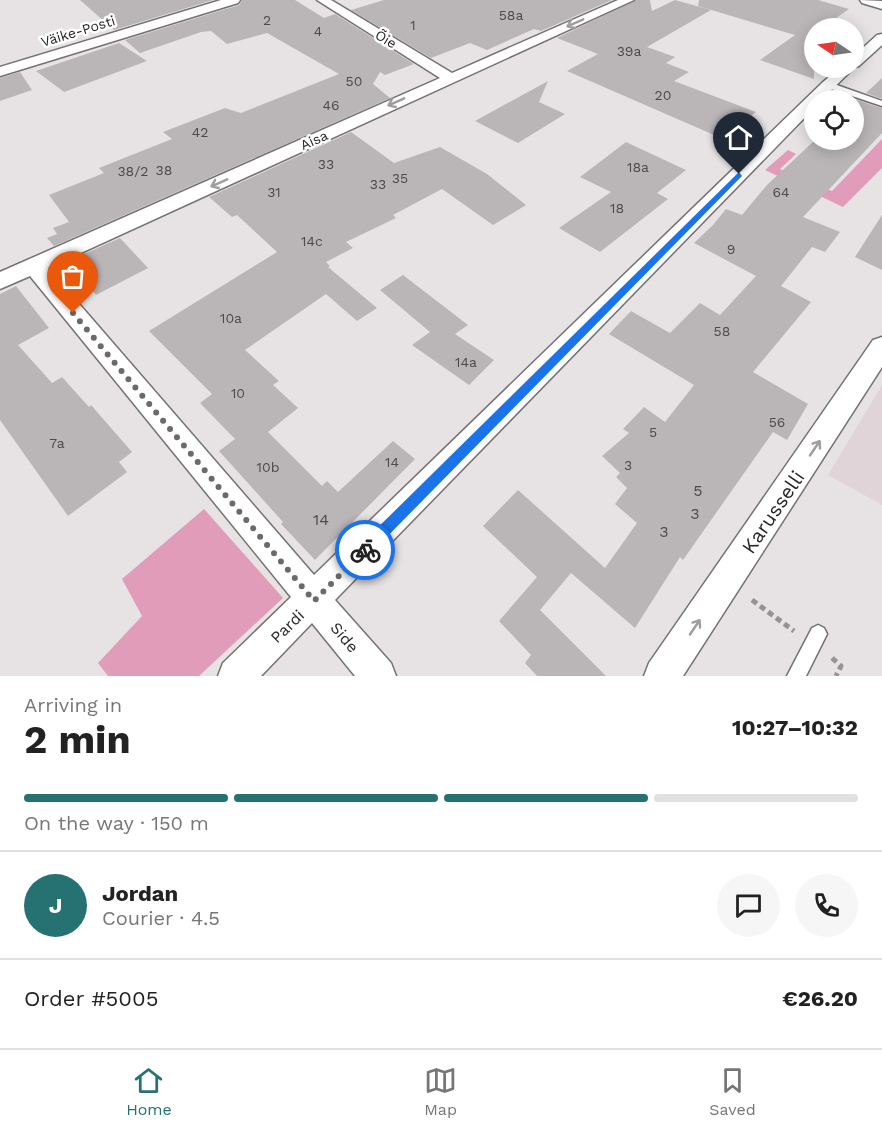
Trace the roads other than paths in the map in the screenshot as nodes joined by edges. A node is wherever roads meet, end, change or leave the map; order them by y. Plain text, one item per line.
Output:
1 (234, 0) edge
2 (323, 0) edge
3 (628, 0) edge
4 (866, 0) edge
5 (882, 5) edge
6 (882, 38) edge
7 (864, 54) edge
8 (0, 72) edge
9 (450, 78) junction
10 (836, 78) edge
11 (828, 85) junction
12 (882, 104) edge
13 (34, 266) junction
14 (0, 281) edge
15 (882, 347) edge
16 (314, 601) junction
17 (819, 634) dead end
18 (236, 676) edge
19 (378, 676) edge
20 (662, 676) edge
21 (796, 676) edge

1 - 8 street, Väike-Posti
2 - 9 street, Õie
3 -> 9 street, Aisa
4 - 5 street
6 - 7 street
9 -> 13 street, Aisa
10 - 11 street, Pardi
11 - 12 lane
11 - 16 street, Pardi
13 - 14 street, Aisa
13 - 16 street, Side
20 -> 15 street, Karusselli
16 - 18 street, Pardi
16 - 19 street, Side
17 - 21 lane

